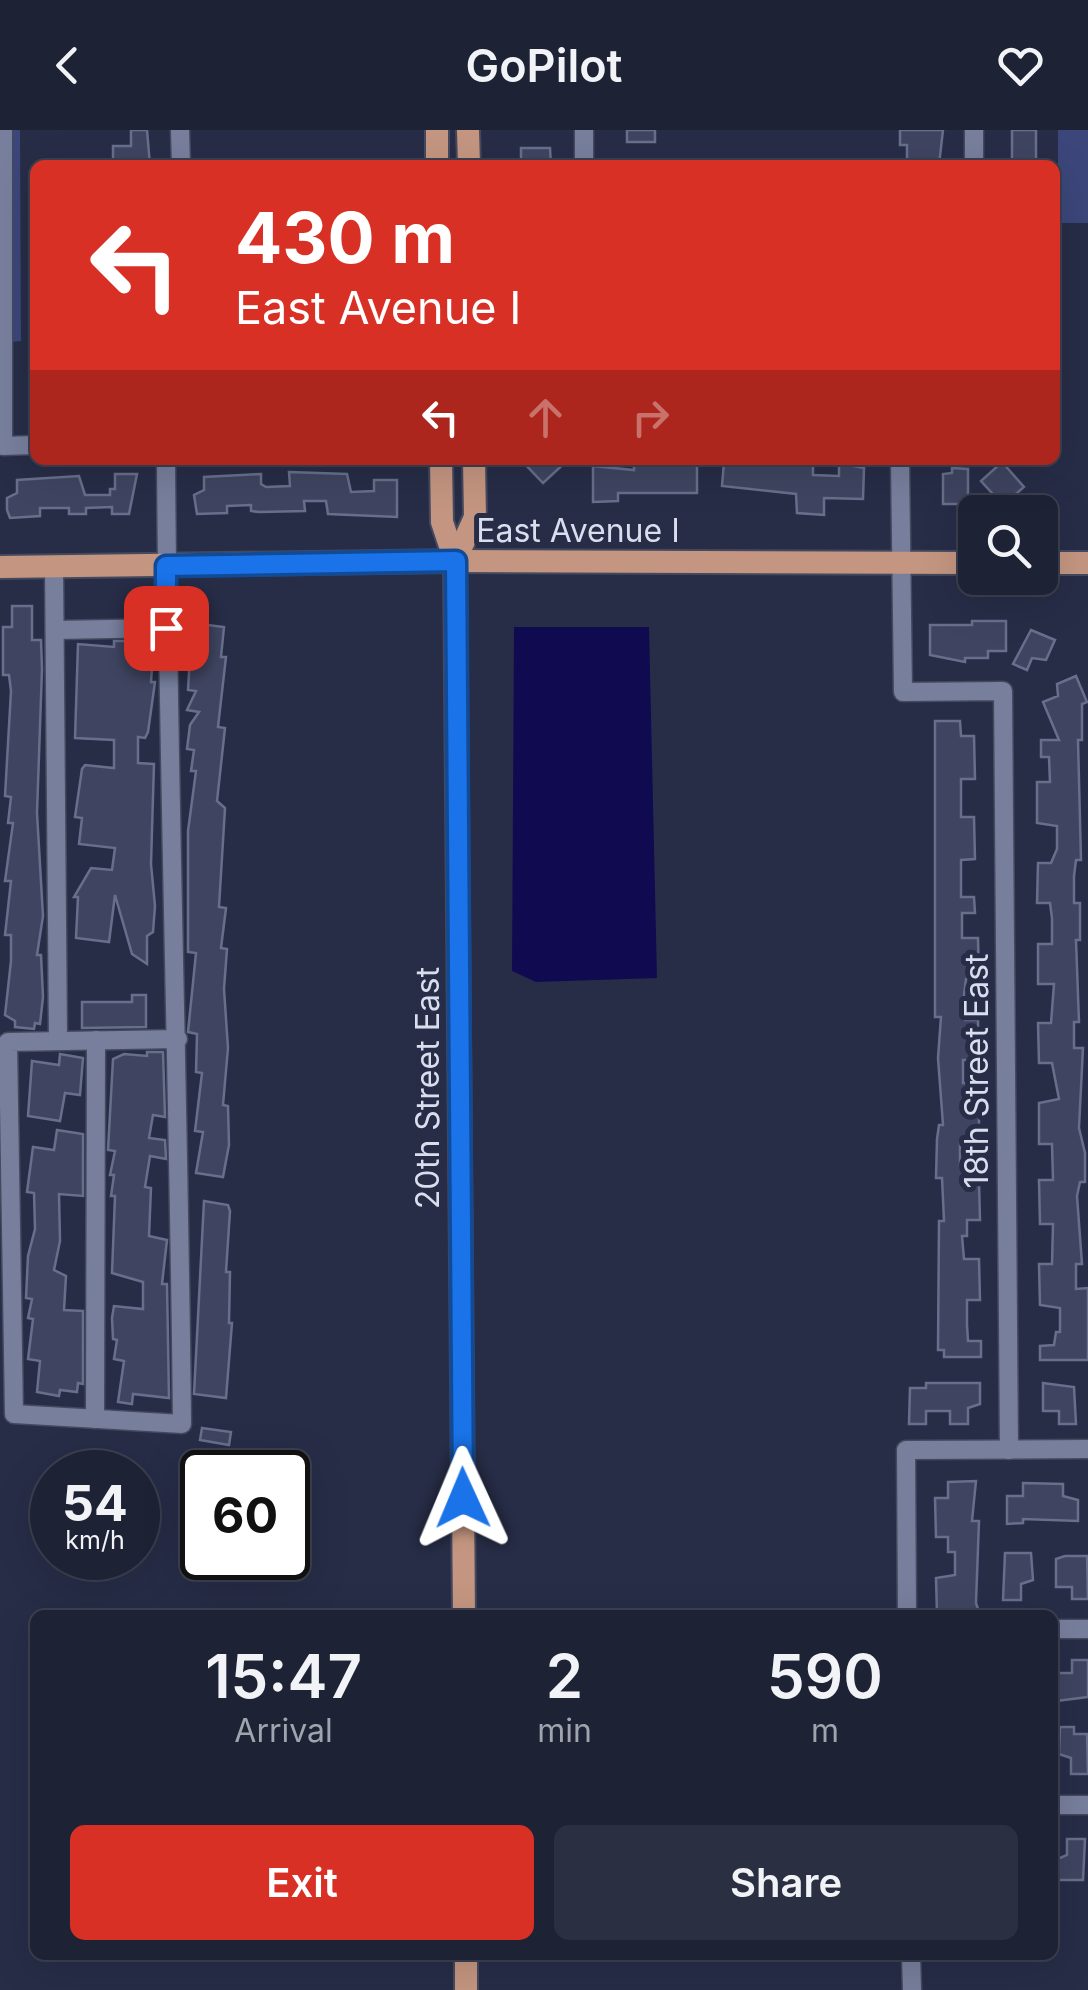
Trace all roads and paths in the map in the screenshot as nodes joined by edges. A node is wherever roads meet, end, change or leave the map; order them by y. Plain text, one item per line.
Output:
1 (4, 130) edge
2 (180, 130) edge
3 (437, 130) edge
4 (468, 130) edge
5 (584, 130) edge
6 (974, 130) edge
7 (181, 160) edge
8 (437, 160) edge
9 (469, 160) edge
10 (584, 160) edge
11 (974, 160) edge
12 (30, 446) edge
13 (166, 465) edge
14 (441, 465) edge
15 (474, 465) edge
16 (900, 465) edge
17 (456, 561) junction
18 (958, 563) edge
19 (1058, 563) edge
20 (1088, 563) edge
21 (902, 564) junction
22 (54, 566) junction
23 (166, 566) junction
24 (0, 567) edge
25 (166, 628) junction
26 (54, 630) junction
27 (178, 1039) junction
28 (58, 1040) junction
29 (96, 1040) junction
30 (95, 1418) junction
31 (1009, 1450) junction
32 (1088, 1450) edge
33 (464, 1610) edge
34 (907, 1610) edge
35 (1058, 1629) edge
36 (1088, 1629) edge
37 (1058, 1805) edge
38 (1088, 1805) edge
39 (466, 1960) edge
40 (911, 1960) edge
41 (466, 1990) edge
42 (912, 1990) edge

1 - 12 street
2 - 7 street
3 - 8 main road
4 - 9 main road
5 - 10 street
6 - 11 street
13 - 23 street
14 - 17 main road, 20th Street East
15 - 17 main road, 20th Street East
16 - 21 street
17 - 21 main road, East Avenue I
17 - 23 main road, East Avenue I
17 - 33 main road, 20th Street East
18 - 21 main road, East Avenue I
19 - 20 main road
21 - 31 street, 18th Street East
22 - 23 main road, East Avenue I
22 - 24 main road, East Avenue I
22 - 26 street
23 - 25 street
25 - 26 street
25 - 27 street
26 - 28 street
27 - 29 street
27 - 30 street
28 - 29 street
28 - 30 street
29 - 30 street
31 - 32 street
31 - 34 street
35 - 36 street
37 - 38 street
39 - 41 main road
40 - 42 street

